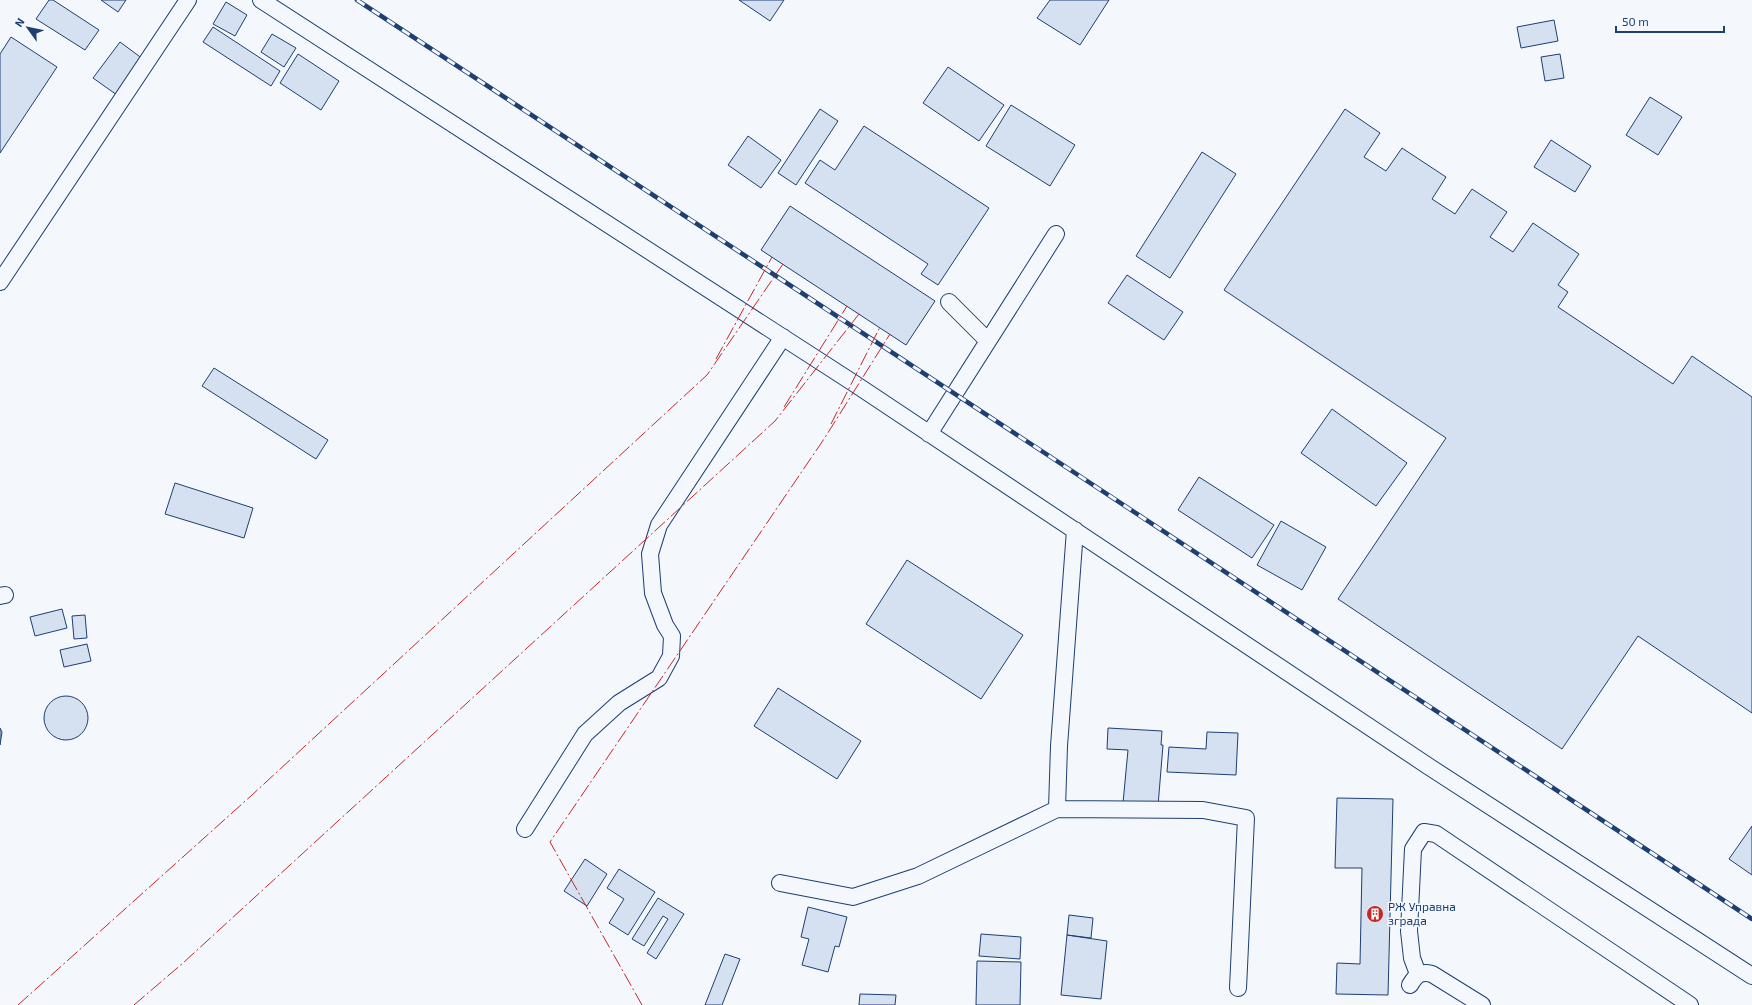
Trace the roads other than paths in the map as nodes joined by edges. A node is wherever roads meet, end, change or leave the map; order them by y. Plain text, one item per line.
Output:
1 (188, 0) edge
2 (261, 0) edge
3 (1056, 234) dead end
4 (0, 282) edge
5 (949, 302) dead end
6 (783, 337) junction
7 (988, 341) junction
8 (929, 434) junction
9 (1075, 530) junction
10 (1057, 810) junction
11 (525, 828) dead end
12 (780, 883) dead end
13 (1752, 976) edge
14 (1238, 988) dead end
15 (1482, 1005) edge
16 (1690, 1005) edge

1 - 4 lane
2 - 6 lane
3 - 7 lane
5 - 7 lane
6 - 8 lane
6 - 11 lane
7 - 8 lane
8 - 9 lane
9 - 10 lane
9 - 13 lane
10 - 12 lane
10 - 14 lane
15 - 16 lane

